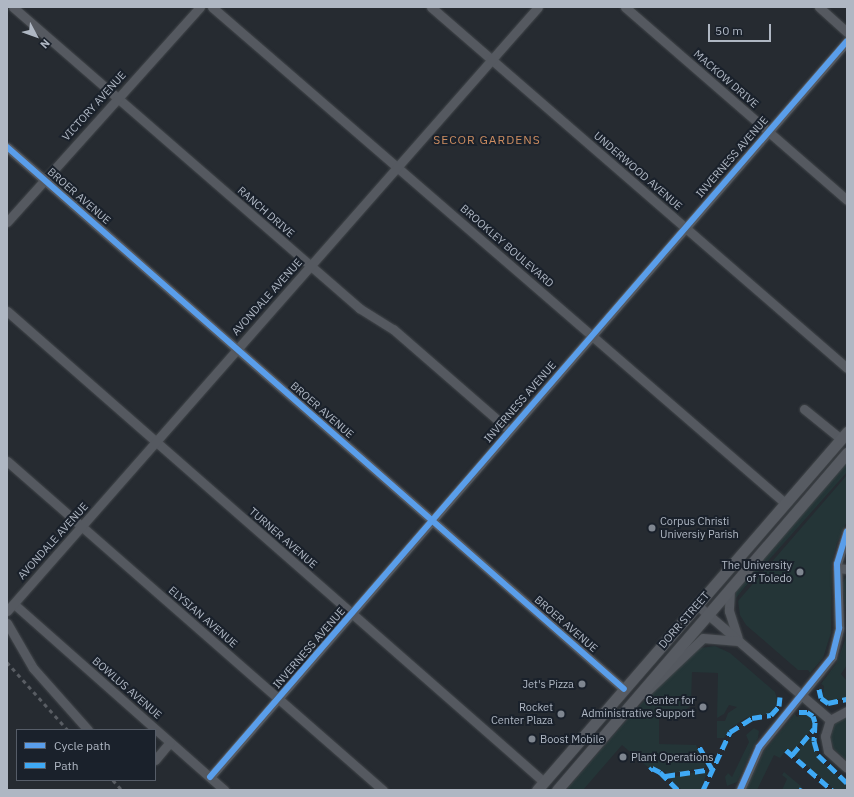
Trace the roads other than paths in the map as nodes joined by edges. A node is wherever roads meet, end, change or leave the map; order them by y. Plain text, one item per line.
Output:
1 (13, 7) edge
2 (200, 7) edge
3 (212, 7) edge
4 (431, 7) edge
5 (538, 7) edge
6 (625, 7) edge
7 (819, 7) edge
8 (847, 32) edge
9 (847, 41) edge
10 (491, 59) junction
11 (117, 98) junction
12 (768, 132) junction
13 (7, 147) edge
14 (396, 167) junction
15 (44, 180) junction
16 (847, 200) edge
17 (7, 222) edge
18 (684, 228) junction
19 (310, 266) junction
20 (7, 311) edge
21 (591, 334) junction
22 (237, 348) junction
23 (847, 368) edge
24 (804, 408) dead end
25 (508, 430) junction
26 (844, 436) edge
27 (156, 442) junction
28 (847, 453) edge
29 (7, 461) edge
30 (785, 503) junction
31 (432, 520) junction
32 (83, 527) junction
33 (847, 532) edge
34 (837, 568) junction
35 (847, 570) edge
36 (730, 589) junction
37 (14, 604) junction
38 (697, 605) junction
39 (7, 611) edge
40 (352, 614) junction
41 (708, 614) junction
42 (7, 623) edge
43 (740, 641) junction
44 (624, 689) junction
45 (802, 695) junction
46 (278, 698) junction
47 (632, 703) junction
48 (847, 711) edge
49 (830, 720) junction
50 (87, 729) edge
51 (155, 729) edge
52 (156, 730) edge
53 (170, 742) junction
54 (156, 759) edge
55 (847, 768) edge
56 (210, 777) junction
57 (540, 787) edge
58 (224, 790) edge
59 (383, 790) edge
60 (557, 790) edge
61 (740, 790) edge

1 - 11 street, RANCH DRIVE
2 - 11 street, VICTORY AVENUE
3 - 14 street, BROOKLEY BOULEVARD
4 - 10 street, UNDERWOOD AVENUE
5 - 10 street, AVONDALE AVENUE
6 - 12 street, MACKOW DRIVE
7 - 8 street
9 - 12 street, INVERNESS AVENUE
10 - 14 street, AVONDALE AVENUE
10 - 18 street, UNDERWOOD AVENUE
11 - 15 street, VICTORY AVENUE
11 - 19 street, RANCH DRIVE
12 - 16 street, MACKOW DRIVE
12 - 18 street, INVERNESS AVENUE
13 - 15 street, BROER AVENUE
14 - 19 street, AVONDALE AVENUE
14 - 21 street, BROOKLEY BOULEVARD
15 - 17 street, VICTORY AVENUE
15 - 22 street, BROER AVENUE
18 - 21 street, INVERNESS AVENUE
18 - 23 street, UNDERWOOD AVENUE
19 - 22 street, AVONDALE AVENUE
19 - 25 street, RANCH DRIVE
20 - 27 street, TURNER AVENUE
21 - 25 street, INVERNESS AVENUE
21 - 30 street, BROOKLEY BOULEVARD
22 - 27 street, AVONDALE AVENUE
22 - 31 street, BROER AVENUE
24 - 26 street
25 - 31 street, INVERNESS AVENUE
26 - 30 main road, DORR STREET
27 - 32 street, AVONDALE AVENUE
27 - 40 street, TURNER AVENUE
28 - 36 main road, DORR STREET
29 - 32 street, ELYSIAN AVENUE
30 - 38 main road, DORR STREET
31 - 40 street, INVERNESS AVENUE
31 - 44 street, BROER AVENUE
32 - 37 street, AVONDALE AVENUE
32 - 46 street, ELYSIAN AVENUE
33 - 34 street
34 - 35 street
34 - 45 street
36 - 41 main road, DORR STREET
36 - 43 street
37 - 39 street, AVONDALE AVENUE
37 - 51 street, BOWLUS AVENUE
38 - 41 street
38 - 44 main road, DORR STREET
40 - 46 street, INVERNESS AVENUE
40 - 57 street, TURNER AVENUE
41 - 43 street
41 - 47 main road, DORR STREET
42 - 50 street
43 - 45 street
43 - 47 street
44 - 57 main road, DORR STREET
45 - 49 street
45 - 61 street
46 - 56 street, INVERNESS AVENUE
46 - 59 street, ELYSIAN AVENUE
47 - 60 main road, DORR STREET
48 - 49 street
49 - 55 street
52 - 53 street, BOWLUS AVENUE
53 - 54 street
53 - 56 street, BOWLUS AVENUE
56 - 58 street, BOWLUS AVENUE

